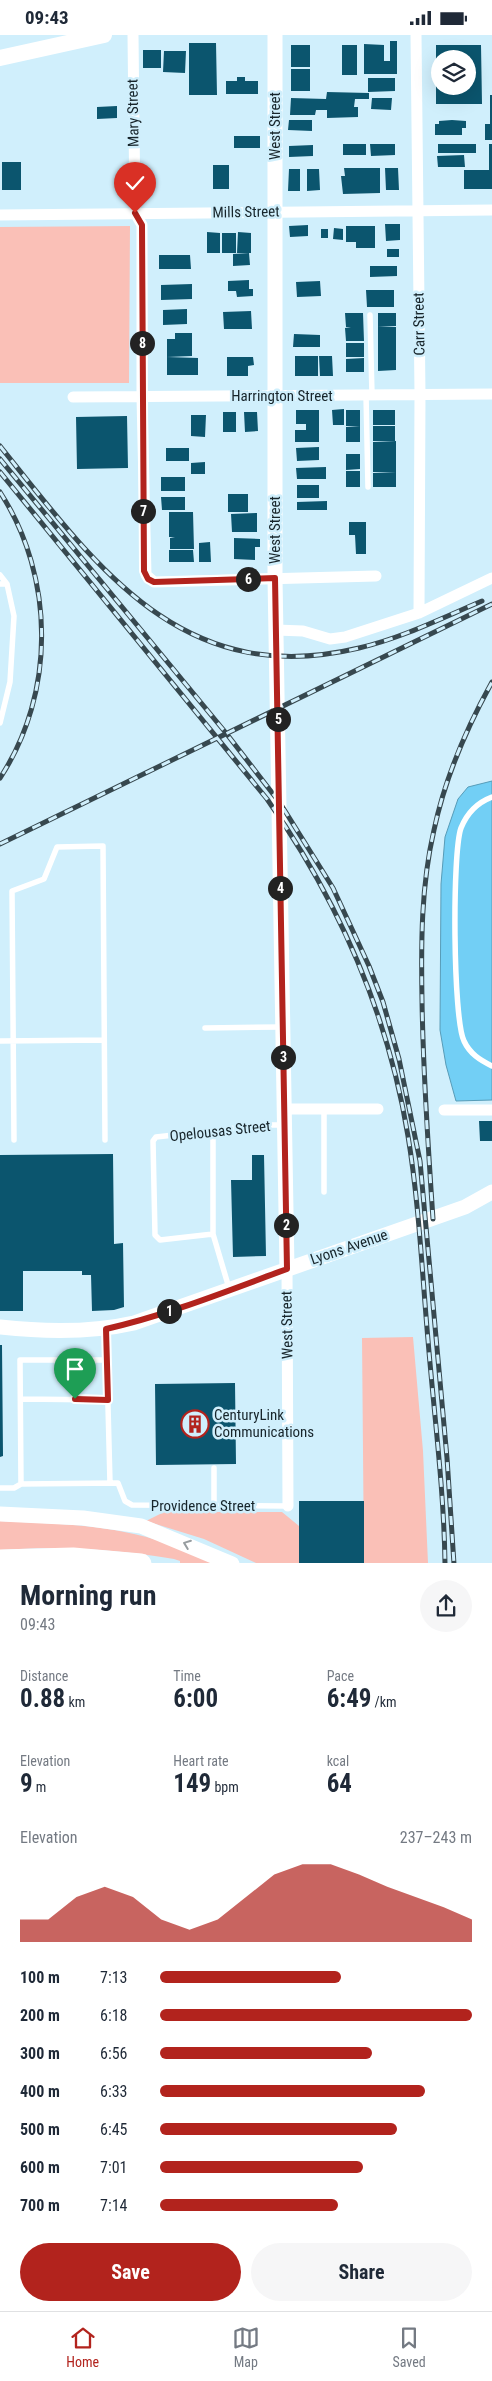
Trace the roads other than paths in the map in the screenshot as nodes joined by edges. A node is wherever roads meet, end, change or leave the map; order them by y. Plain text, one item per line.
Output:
1 (104, 35) edge
2 (133, 35) edge
3 (275, 35) edge
4 (416, 35) edge
5 (0, 58) edge
6 (492, 210) edge
7 (417, 211) junction
8 (275, 212) junction
9 (135, 213) junction
10 (0, 215) edge
11 (370, 315) dead end
12 (492, 394) edge
13 (369, 395) junction
14 (420, 395) junction
15 (274, 396) junction
16 (73, 397) dead end
17 (142, 397) junction
18 (368, 487) dead end
19 (0, 575) edge
20 (376, 576) dead end
21 (275, 578) junction
22 (492, 578) edge
23 (3, 584) edge
24 (419, 613) junction
25 (276, 630) junction
26 (0, 723) edge
27 (492, 797) edge
28 (283, 1027) junction
29 (205, 1028) dead end
30 (104, 1040) junction
31 (0, 1041) edge
32 (13, 1041) junction
33 (492, 1066) edge
34 (324, 1109) junction
35 (378, 1109) dead end
36 (444, 1110) dead end
37 (492, 1110) edge
38 (284, 1117) junction
39 (212, 1131) junction
40 (105, 1139) dead end
41 (14, 1140) dead end
42 (492, 1192) edge
43 (324, 1193) dead end
44 (213, 1234) junction
45 (287, 1269) junction
46 (230, 1290) junction
47 (0, 1327) edge
48 (106, 1329) junction
49 (107, 1360) junction
50 (21, 1399) junction
51 (108, 1400) junction
52 (214, 1468) dead end
53 (110, 1483) junction
54 (21, 1484) junction
55 (0, 1488) edge
56 (214, 1506) junction
57 (288, 1506) joint
58 (0, 1514) edge
59 (0, 1560) edge
60 (141, 1563) edge
61 (232, 1563) edge

1 - 5 main road
2 - 9 street, Mary Street
3 - 8 street, West Street
4 - 7 street, Carr Street
6 - 7 street, Mills Street
7 - 8 street, Mills Street
7 - 14 street, Carr Street
8 - 9 street, Mills Street
8 - 15 street, West Street
9 - 10 street, Mills Street
9 - 17 street, Mary Street
11 - 13 lane
12 - 14 street, Harrington Street
13 - 14 street, Harrington Street
13 - 15 street, Harrington Street
13 - 18 lane
14 - 24 street, Carr Street
15 - 17 street, Harrington Street
15 - 21 street, West Street
16 - 17 street, Harrington Street
17 - 21 street, Mary Street
19 - 23 lane
20 - 21 street
21 - 25 street, West Street
22 - 24 street
23 - 26 lane
24 - 25 street
25 - 28 street, West Street
27 - 33 lane
28 - 29 lane
28 - 38 street, West Street
30 - 32 lane
30 - 32 lane
30 - 40 lane
31 - 32 lane
32 - 41 lane
34 - 35 street, Opelousas Street
34 - 38 street, Opelousas Street
34 - 43 lane
36 - 37 street
38 - 39 lane, Opelousas Street
38 - 45 street, West Street
39 - 44 lane
39 - 44 lane, Opelousas Street
42 - 45 street, Lyons Avenue
44 - 46 lane
45 - 46 street, Lyons Avenue
45 - 57 street, West Street
46 - 48 street, Lyons Avenue
47 - 48 street, Lyons Avenue
48 - 49 lane
49 - 50 lane
49 - 51 lane
50 - 51 lane
50 - 54 lane
51 - 53 lane
52 - 56 lane
53 - 54 lane
53 - 56 lane, Providence Street
54 - 55 lane
56 - 57 lane, Providence Street
61 -> 58 street
59 - 60 highway

